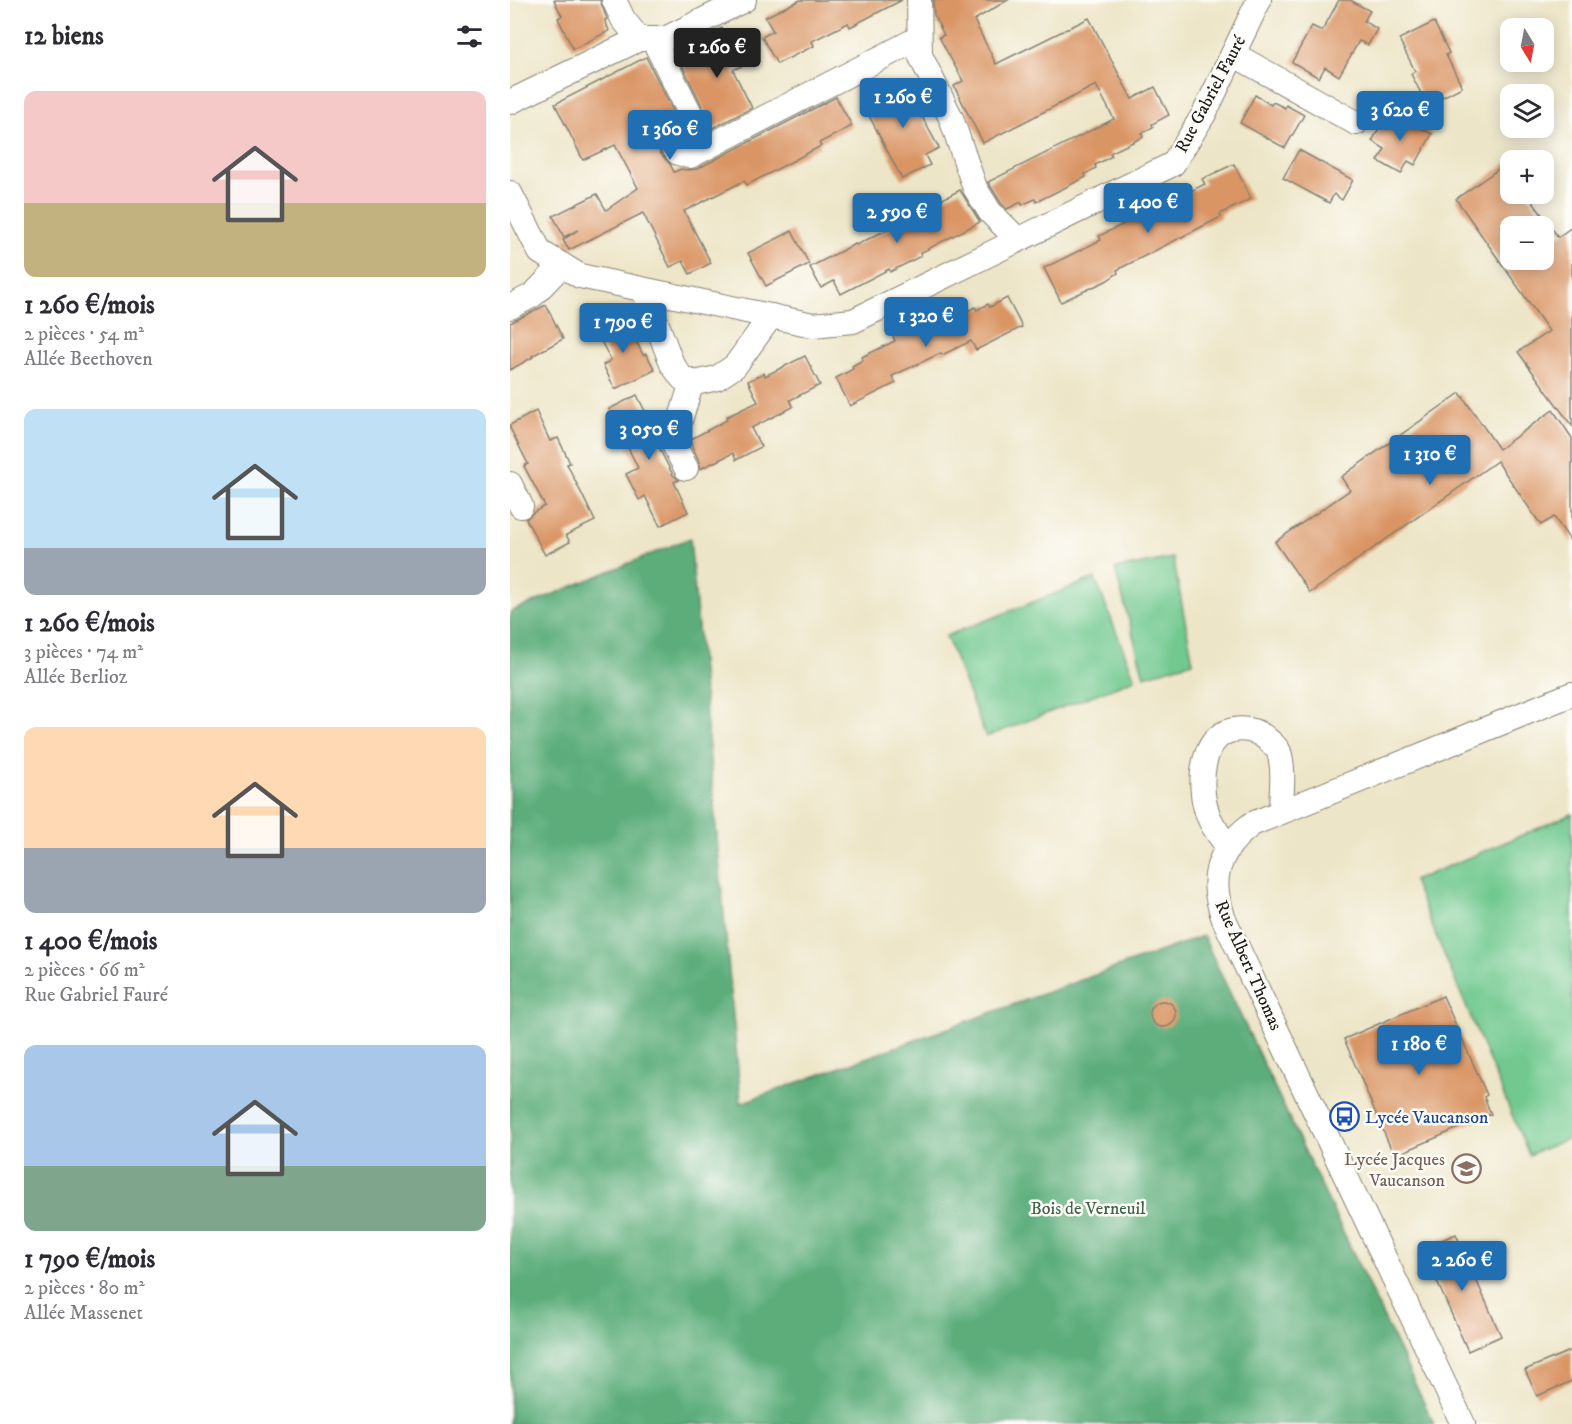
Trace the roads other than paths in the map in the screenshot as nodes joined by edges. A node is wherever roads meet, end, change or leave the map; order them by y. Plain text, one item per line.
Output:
1 (614, 0) edge
2 (744, 0) edge
3 (919, 0) edge
4 (1259, 0) edge
5 (919, 38) junction
6 (646, 39) junction
7 (1233, 54) junction
8 (510, 102) edge
9 (1356, 123) dead end
10 (510, 193) edge
11 (1018, 240) junction
12 (562, 265) junction
13 (644, 290) junction
14 (510, 307) edge
15 (771, 316) junction
16 (692, 382) junction
17 (686, 468) dead end
18 (510, 484) edge
19 (521, 506) dead end
20 (1572, 694) edge
21 (1281, 811) junction
22 (1228, 847) junction
23 (1463, 1424) edge

1 - 6 street
2 - 6 street
3 - 5 street
4 - 7 street, Rue Gabriel Fauré
5 - 6 street
5 - 11 street
6 - 8 street
7 - 9 street
7 - 11 street, Rue Gabriel Fauré
10 - 12 street, Rue Gabriel Fauré
11 - 15 street, Rue Gabriel Fauré
12 - 13 street, Rue Gabriel Fauré
12 - 14 street
13 - 15 street, Rue Gabriel Fauré
13 - 16 street
15 - 16 street
16 - 17 street
18 - 19 street
20 - 21 street, Rue Albert Thomas
21 - 22 street, Rue Albert Thomas
21 - 22 street
22 - 23 street, Rue Albert Thomas

